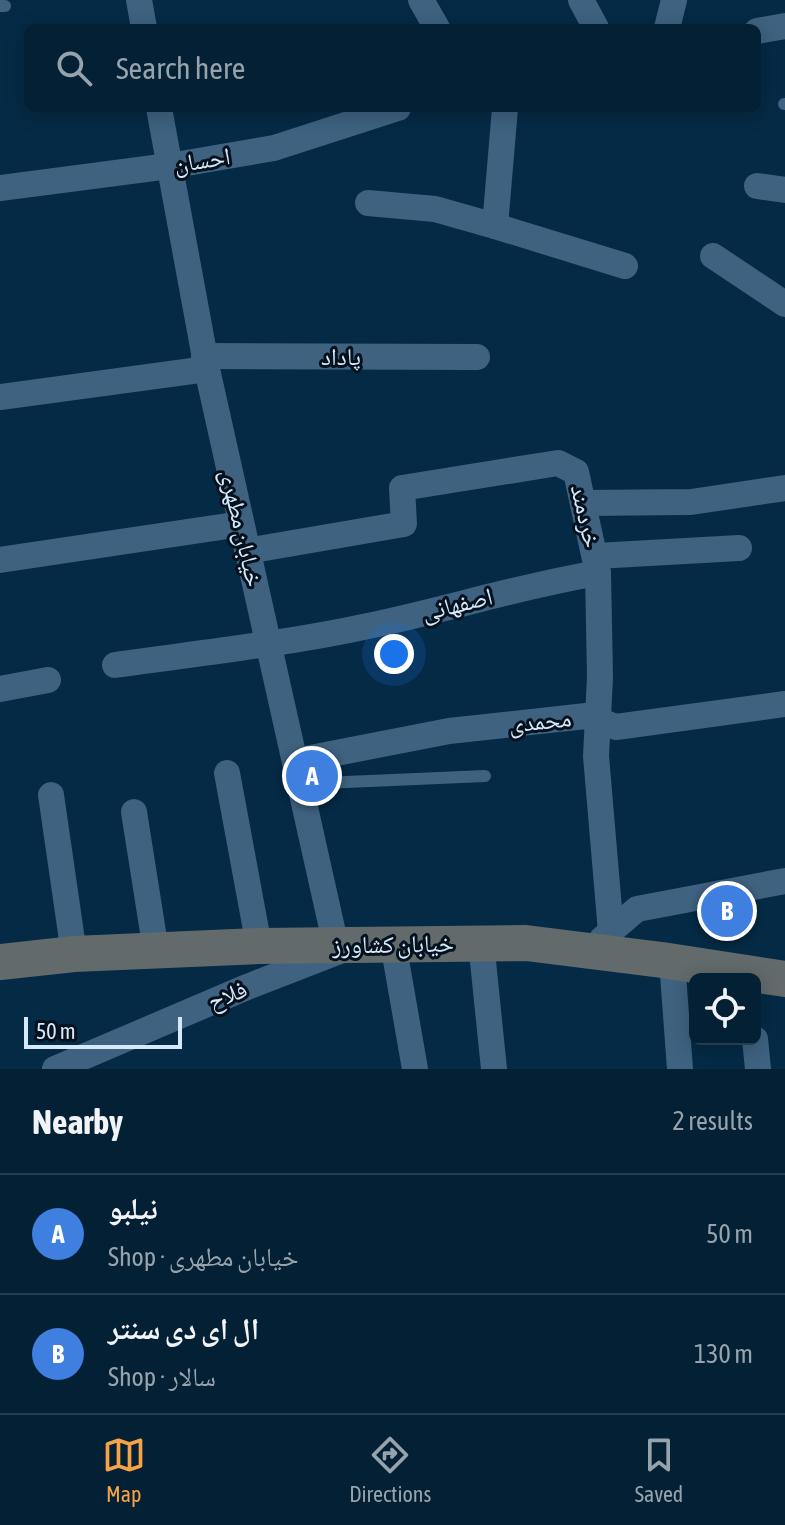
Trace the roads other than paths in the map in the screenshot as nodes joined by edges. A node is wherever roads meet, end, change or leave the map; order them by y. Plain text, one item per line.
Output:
1 (139, 0) edge
2 (421, 0) edge
3 (581, 0) edge
4 (674, 0) edge
5 (143, 24) edge
6 (435, 24) edge
7 (594, 24) edge
8 (668, 24) edge
9 (785, 26) edge
10 (761, 30) edge
11 (160, 112) edge
12 (386, 112) edge
13 (505, 112) edge
14 (169, 166) junction
15 (757, 186) dead end
16 (0, 188) edge
17 (785, 190) edge
18 (368, 203) dead end
19 (495, 226) junction
20 (713, 256) dead end
21 (625, 266) dead end
22 (785, 304) edge
23 (477, 357) dead end
24 (205, 362) junction
25 (0, 397) edge
26 (785, 488) edge
27 (584, 503) junction
28 (241, 524) junction
29 (739, 548) dead end
30 (247, 551) junction
31 (0, 560) edge
32 (597, 565) junction
33 (268, 644) junction
34 (115, 665) dead end
35 (48, 680) dead end
36 (0, 689) edge
37 (785, 704) edge
38 (597, 721) junction
39 (227, 773) dead end
40 (298, 773) junction
41 (485, 776) dead end
42 (51, 795) dead end
43 (134, 812) dead end
44 (785, 881) edge
45 (600, 941) junction
46 (481, 942) junction
47 (393, 943) junction
48 (347, 945) junction
49 (259, 946) junction
50 (156, 951) junction
51 (74, 954) junction
52 (0, 962) edge
53 (673, 968) junction
54 (719, 973) edge
55 (761, 977) edge
56 (785, 979) edge
57 (756, 1045) edge
58 (55, 1069) edge
59 (415, 1069) edge
60 (494, 1069) edge
61 (680, 1069) edge
62 (758, 1069) edge

1 - 5 street
2 - 6 street
3 - 7 street
4 - 8 street
9 - 10 street
11 - 14 street, خیابان مطهری
12 - 14 street, احسان
13 - 19 street
14 - 16 street, احسان
14 - 24 street, خیابان مطهری
15 - 17 street
18 - 19 street
19 - 21 street
20 - 22 street
23 - 24 street, پاداد
24 - 25 street, پاداد
24 - 28 street, خیابان مطهری
26 - 27 street
27 - 30 street, خردمند
27 - 32 street, خردمند
28 - 30 street, خیابان مطهری
28 - 31 street
29 - 32 street, اصفهانی
30 - 33 street, خیابان مطهری
32 - 33 street, اصفهانی
32 - 38 street, خردمند
33 - 34 street, اصفهانی
33 - 40 street, خیابان مطهری
35 - 36 street
37 - 38 street, محمدی
38 - 40 street, محمدی
38 - 45 street, خردمند
39 - 49 street
40 - 41 lane
40 - 48 street, خیابان مطهری
42 - 51 street
43 - 50 street
44 - 45 street
45 - 46 main road, خیابان کشاورز
45 - 53 main road, خیابان کشاورز
46 - 47 main road, خیابان کشاورز
46 - 60 street
47 - 48 main road, خیابان کشاورز
47 - 59 street
48 - 49 main road, خیابان کشاورز
48 - 58 street, فلاح
49 - 50 main road, خیابان کشاورز
50 - 51 main road, خیابان کشاورز
51 - 52 main road, خیابان کشاورز
53 - 54 main road, خیابان کشاورز
53 - 61 street
55 - 56 main road, خیابان کشاورز
57 - 62 street

